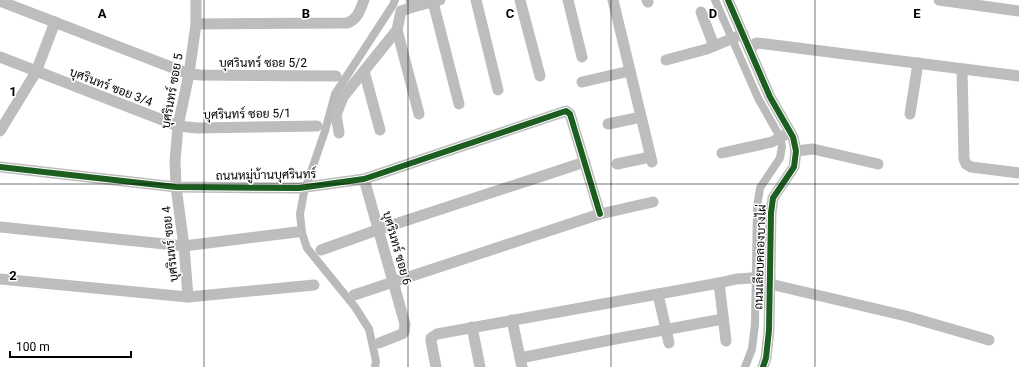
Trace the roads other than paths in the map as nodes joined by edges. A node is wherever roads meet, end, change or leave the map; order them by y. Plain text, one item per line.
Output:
1 (196, 0) edge
2 (364, 0) edge
3 (476, 0) edge
4 (520, 0) edge
5 (568, 0) edge
6 (613, 0) edge
7 (728, 0) edge
8 (939, 0) edge
9 (0, 1) edge
10 (437, 1) edge
11 (954, 1) edge
12 (412, 3) edge
13 (995, 4) edge
14 (1019, 11) edge
15 (701, 12) dead end
16 (55, 22) junction
17 (196, 24) junction
18 (397, 30) junction
19 (735, 37) junction
20 (714, 46) junction
21 (750, 50) junction
22 (0, 57) edge
23 (582, 57) dead end
24 (666, 60) dead end
25 (918, 63) junction
26 (962, 69) junction
27 (364, 71) junction
28 (630, 71) junction
29 (36, 72) junction
30 (189, 74) junction
31 (336, 76) dead end
32 (540, 76) dead end
33 (1019, 76) edge
34 (582, 82) dead end
35 (498, 90) dead end
36 (459, 104) dead end
37 (418, 114) dead end
38 (910, 114) dead end
39 (4, 117) edge
40 (641, 117) junction
41 (608, 124) dead end
42 (178, 126) junction
43 (317, 126) dead end
44 (380, 130) dead end
45 (0, 132) edge
46 (339, 133) dead end
47 (784, 136) junction
48 (796, 151) junction
49 (722, 152) dead end
50 (585, 162) junction
51 (617, 164) dead end
52 (878, 164) dead end
53 (0, 167) edge
54 (1019, 173) edge
55 (364, 179) junction
56 (176, 187) junction
57 (653, 202) dead end
58 (600, 214) junction
59 (0, 227) edge
60 (377, 230) junction
61 (297, 232) dead end
62 (184, 246) junction
63 (321, 250) dead end
64 (0, 279) edge
65 (767, 279) junction
66 (393, 282) junction
67 (719, 283) junction
68 (314, 284) dead end
69 (658, 294) junction
70 (354, 295) dead end
71 (188, 297) junction
72 (723, 319) junction
73 (512, 320) junction
74 (472, 327) junction
75 (666, 329) junction
76 (989, 340) dead end
77 (726, 341) dead end
78 (379, 343) dead end
79 (669, 343) dead end
80 (521, 363) edge
81 (433, 367) edge
82 (480, 367) edge
83 (763, 367) edge

1 - 17 street, บุศรินทร์ ซอย 5
2 - 17 street
3 - 35 street
4 - 32 street
5 - 23 street
6 - 28 street
7 - 19 street, ถนนเลียบคลองบางไผ่
8 - 11 street
9 - 16 street, บุศรินทร์ ซอย 5/2
10 - 12 street
10 - 36 street
11 - 13 street
12 - 18 street
13 - 14 street
15 - 20 street
16 - 29 street
16 - 30 street, บุศรินทร์ ซอย 5/2
17 - 30 street, บุศรินทร์ ซอย 5
18 - 27 street
18 - 37 street
19 - 20 street
19 - 21 street, ถนนเลียบคลองบางไผ่
20 - 24 street
21 - 25 street
21 - 47 street, ถนนเลียบคลองบางไผ่
22 - 29 street, บุศรินทร์ ซอย 3/4
25 - 26 street
25 - 38 street
26 - 33 street
26 - 54 street
27 - 44 street
27 - 46 street
28 - 34 street
28 - 40 street
29 - 39 street
29 - 42 street, บุศรินทร์ ซอย 3/4
30 - 31 street, บุศรินทร์ ซอย 5/2
30 - 42 street, บุศรินทร์ ซอย 5
39 - 45 street
40 - 41 street
40 - 51 street
42 - 43 street, บุศรินทร์ ซอย 5/1
42 - 56 street, บุศรินทร์ ซอย 5
47 - 48 street, ถนนเลียบคลองบางไผ่
47 - 49 street
48 - 52 street
48 - 65 street, ถนนเลียบคลองบางไผ่
50 - 55 street, ถนนหมู่บ้านบุศรินทร์
50 - 58 street
50 - 60 street
53 - 56 street, ถนนหมู่บ้านบุศรินทร์
55 - 56 street, ถนนหมู่บ้านบุศรินทร์
55 - 60 street, บุศรินทร์ ซอย 6
56 - 62 street, บุศรินทร์ ซอย 4
57 - 58 street
58 - 66 street
59 - 62 street
60 - 63 street
60 - 66 street, บุศรินทร์ ซอย 6
61 - 62 street
62 - 71 street, บุศรินทร์ ซอย 4
64 - 71 street
65 - 67 street
65 - 76 street
65 - 83 street, ถนนเลียบคลองบางไผ่
66 - 70 street
66 - 78 street, บุศรินทร์ ซอย 6
67 - 69 street
67 - 72 street
68 - 71 street
69 - 73 street
69 - 75 street
72 - 75 street
72 - 77 street
73 - 74 street
73 - 80 street
74 - 81 street
74 - 82 street
75 - 79 street
75 - 80 street

